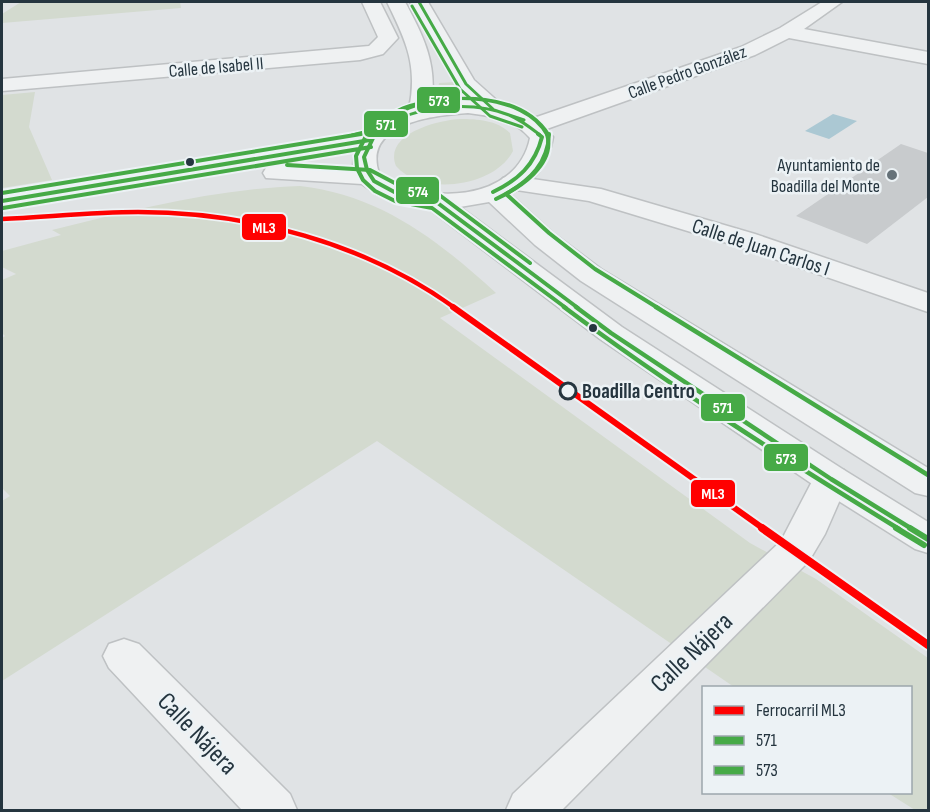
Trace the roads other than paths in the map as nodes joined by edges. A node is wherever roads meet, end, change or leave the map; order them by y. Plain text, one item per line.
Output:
1 (419, 2) edge
2 (833, 2) edge
3 (372, 3) edge
4 (400, 10) edge
5 (787, 32) junction
6 (928, 58) edge
7 (2, 85) edge
8 (494, 110) junction
9 (419, 112) junction
10 (534, 126) junction
11 (370, 140) junction
12 (534, 161) junction
13 (369, 177) junction
14 (503, 188) junction
15 (592, 194) junction
16 (2, 201) edge
17 (435, 201) junction
18 (2, 224) edge
19 (928, 303) edge
20 (831, 479) junction
21 (928, 484) edge
22 (928, 539) edge
23 (124, 656) dead end
24 (273, 810) edge
25 (530, 810) edge

1 - 8 street
2 - 5 street, Calle Pedro González
3 - 4 street, Calle de Isabel II
3 - 7 street, Calle de Isabel II
4 - 9 street
5 - 6 street
5 - 10 street, Calle Pedro González
8 - 9 street
8 - 10 street
9 - 11 street
10 - 12 street
11 - 13 street
11 - 16 street
12 - 14 street
12 - 15 street, Calle de Juan Carlos I
13 - 17 street
13 - 18 street
14 - 15 street, Calle de Juan Carlos I
14 - 17 street
14 - 21 street
15 - 19 street, Calle de Juan Carlos I
17 - 20 street
20 - 22 street
20 - 25 street, Calle Nájera
23 - 24 street, Calle Nájera

